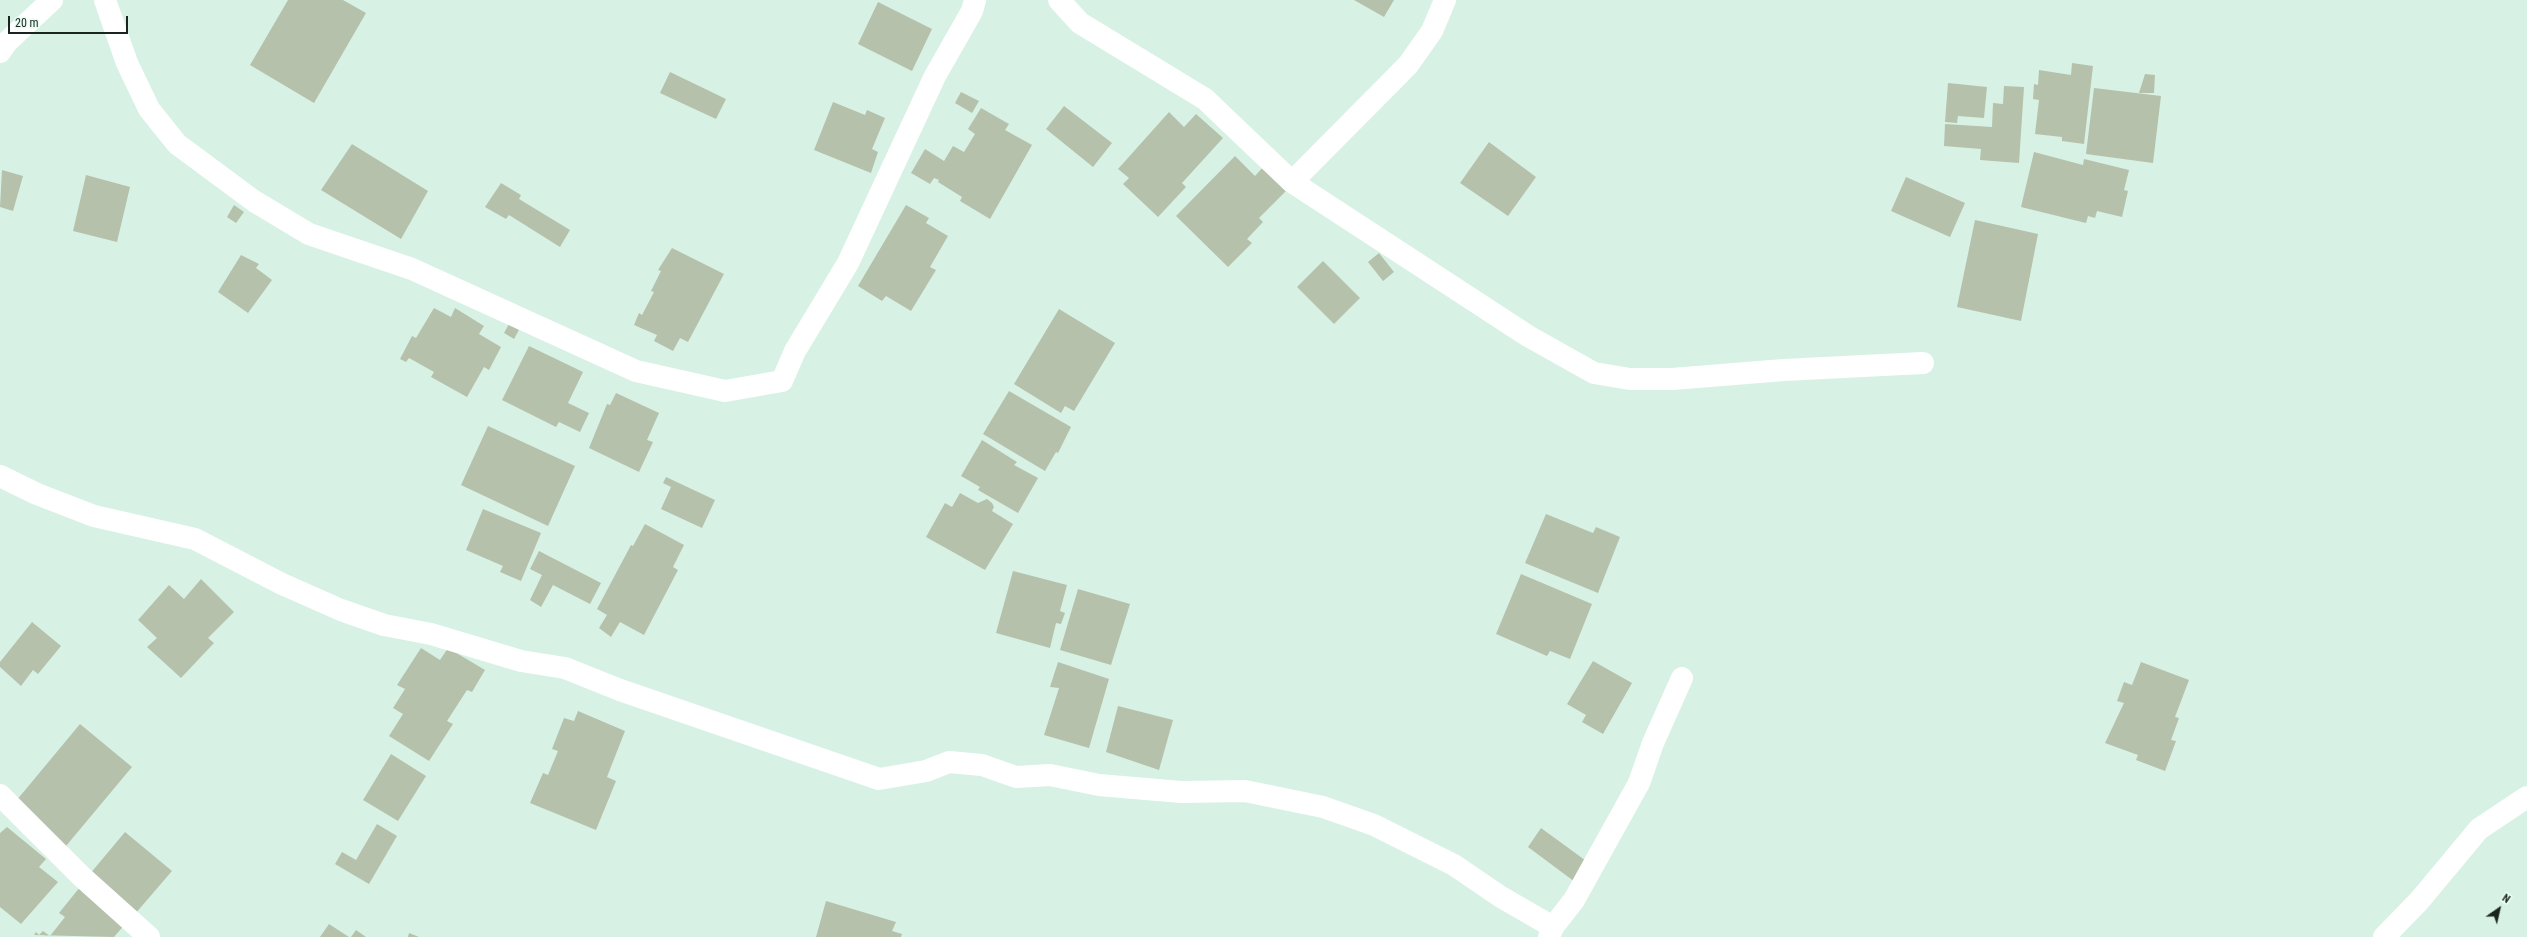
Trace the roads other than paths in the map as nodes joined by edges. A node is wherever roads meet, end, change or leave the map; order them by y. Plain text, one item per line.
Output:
1 (52, 0) edge
2 (105, 0) edge
3 (975, 0) edge
4 (1059, 0) edge
5 (1445, 0) edge
6 (0, 52) edge
7 (1292, 182) junction
8 (1923, 363) dead end
9 (0, 476) edge
10 (1682, 678) dead end
11 (0, 795) edge
12 (2527, 797) edge
13 (1551, 932) edge
14 (149, 937) edge
15 (2384, 937) edge

1 - 6 street
2 - 3 street
4 - 7 street
5 - 7 street
7 - 8 street
9 - 13 street
10 - 13 street
11 - 14 street
12 - 15 street

